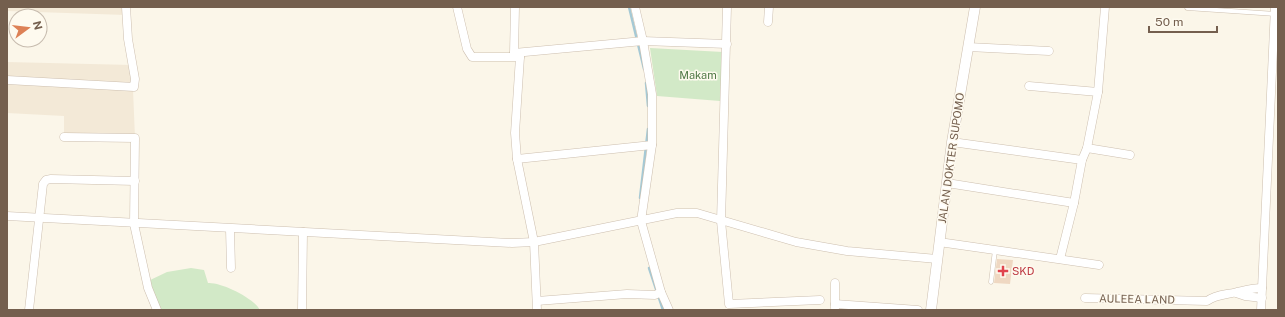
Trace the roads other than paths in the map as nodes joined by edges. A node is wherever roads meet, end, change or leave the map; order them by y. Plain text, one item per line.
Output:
1 (126, 7) edge
2 (458, 7) edge
3 (515, 7) edge
4 (635, 7) edge
5 (727, 7) edge
6 (769, 7) edge
7 (975, 7) edge
8 (1106, 7) edge
9 (1187, 8) dead end
10 (1275, 10) edge
11 (768, 22) dead end
12 (638, 41) junction
13 (727, 44) junction
14 (968, 47) junction
15 (1049, 52) dead end
16 (517, 55) junction
17 (7, 80) edge
18 (1029, 86) dead end
19 (1098, 92) junction
20 (64, 136) dead end
21 (952, 142) junction
22 (649, 145) junction
23 (1087, 148) junction
24 (1130, 155) dead end
25 (517, 159) junction
26 (1082, 160) junction
27 (135, 181) junction
28 (947, 183) junction
29 (1074, 203) junction
30 (7, 216) edge
31 (40, 218) junction
32 (641, 221) junction
33 (721, 221) junction
34 (134, 224) junction
35 (230, 229) junction
36 (303, 232) junction
37 (534, 242) junction
38 (939, 242) junction
39 (995, 250) junction
40 (937, 259) junction
41 (1060, 259) junction
42 (1099, 265) dead end
43 (231, 268) dead end
44 (991, 282) dead end
45 (835, 283) dead end
46 (1262, 288) junction
47 (659, 293) junction
48 (1236, 293) junction
49 (1085, 298) dead end
50 (1262, 298) junction
51 (820, 300) dead end
52 (537, 301) junction
53 (728, 307) edge
54 (835, 307) edge
55 (29, 310) edge
56 (157, 310) edge
57 (302, 310) edge
58 (537, 310) edge
59 (669, 310) edge
60 (918, 310) edge
61 (932, 310) edge
62 (1261, 310) edge

1 - 17 street
2 - 16 street
3 - 16 street
4 - 12 street
5 - 13 street
6 - 11 street
7 - 14 street, JALAN DOKTER SUPOMO
8 - 19 street
9 - 10 lane
10 - 46 street
12 - 13 street
12 - 16 street
12 - 22 street
13 - 33 street
14 - 15 street
14 - 21 street, JALAN DOKTER SUPOMO
16 - 25 street
18 - 19 street
19 - 23 street
20 - 27 street
21 - 26 street
21 - 28 street, JALAN DOKTER SUPOMO
22 - 25 street
22 - 32 street
23 - 24 street
23 - 26 street
25 - 37 street
26 - 29 street
27 - 31 street
27 - 34 street
28 - 29 street
28 - 38 street, JALAN DOKTER SUPOMO
29 - 41 street
30 - 31 street
31 - 34 street
31 - 55 street
32 - 33 street
32 - 37 street
32 - 47 street
33 - 40 street
33 - 53 street
34 - 35 street
34 - 56 street
35 - 36 street
35 - 43 street
36 - 37 street
36 - 57 street
37 - 52 street
38 - 39 street
38 - 40 street, JALAN DOKTER SUPOMO
39 - 41 street
39 - 44 lane
40 - 61 street, JALAN DOKTER SUPOMO
41 - 42 street
45 - 54 street
46 - 48 street, AULEEA LAND
46 - 50 street
47 - 52 street
47 - 59 street
48 - 49 street, AULEEA LAND
48 - 50 street, AULEEA LAND
50 - 62 street
51 - 53 street
52 - 58 street
54 - 60 street

